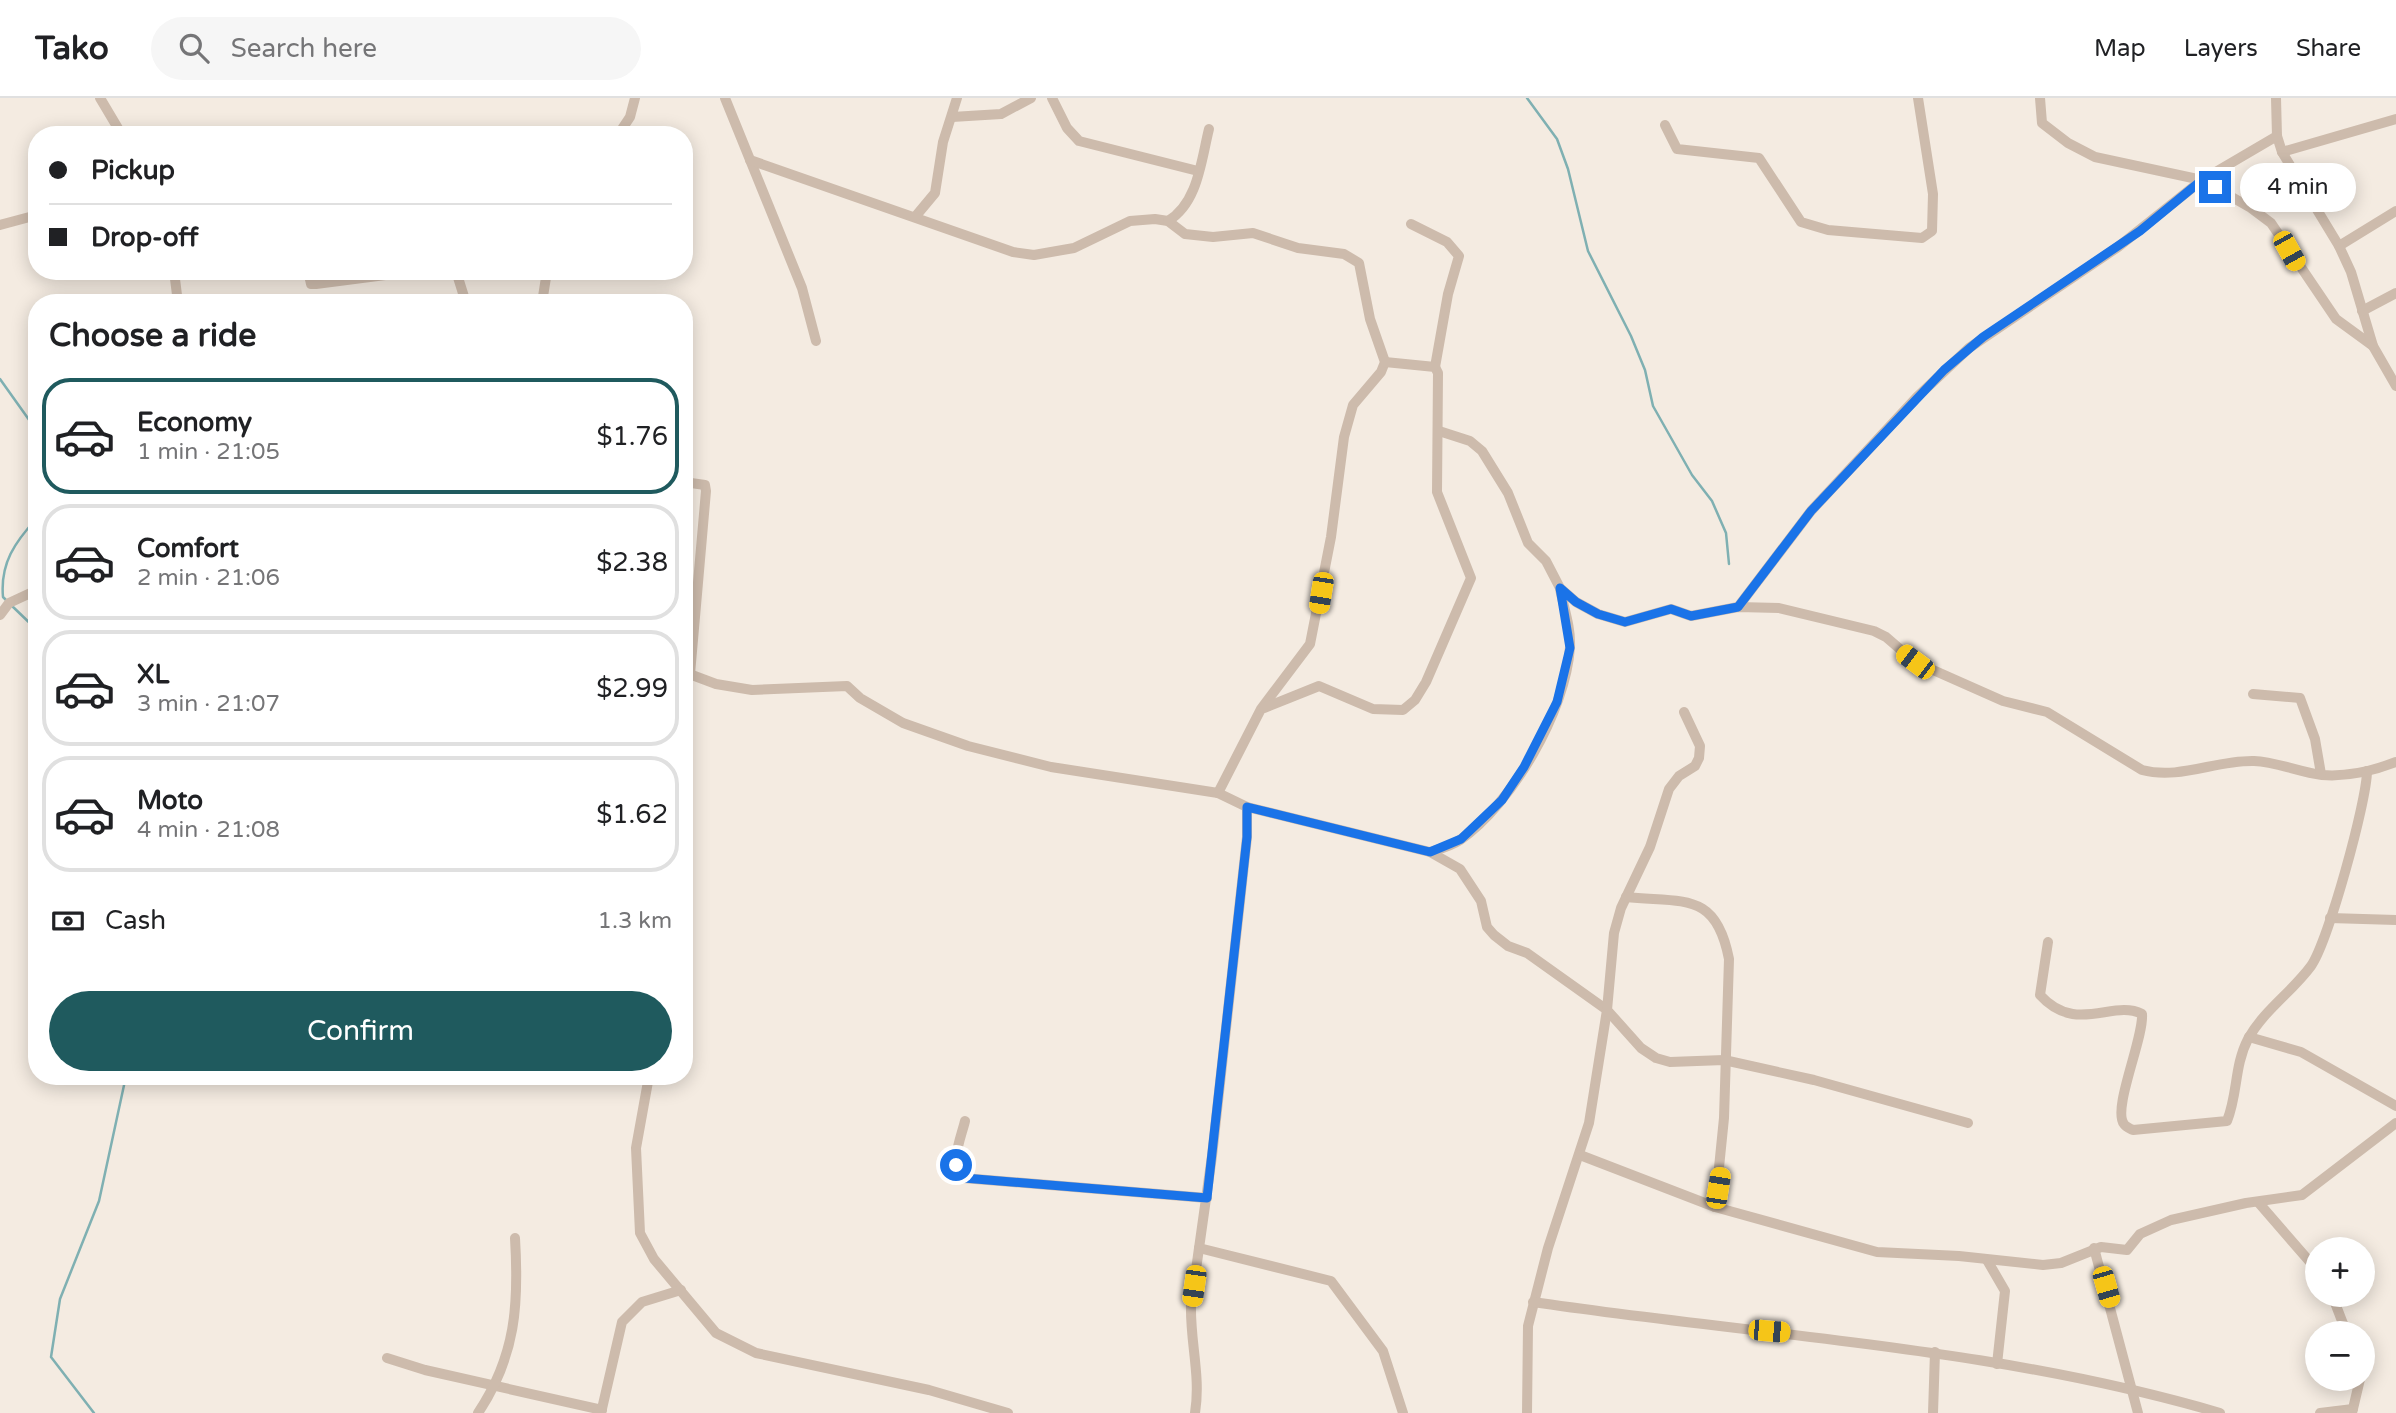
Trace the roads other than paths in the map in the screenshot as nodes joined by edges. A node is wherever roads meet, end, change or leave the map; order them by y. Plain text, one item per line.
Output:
1 (100, 98) edge
2 (635, 98) edge
3 (725, 98) edge
4 (957, 98) edge
5 (1031, 98) edge
6 (1052, 98) edge
7 (1918, 98) edge
8 (2040, 98) edge
9 (2276, 98) edge
10 (953, 117) junction
11 (2396, 119) edge
12 (1665, 125) dead end
13 (117, 126) edge
14 (624, 126) edge
15 (1209, 129) dead end
16 (2277, 136) junction
17 (2282, 152) junction
18 (750, 160) junction
19 (1198, 171) junction
20 (2202, 180) junction
21 (2396, 211) edge
22 (28, 217) edge
23 (915, 217) junction
24 (1168, 221) junction
25 (0, 225) edge
26 (1411, 225) dead end
27 (2339, 246) junction
28 (310, 280) edge
29 (347, 280) edge
30 (2396, 293) edge
31 (2362, 311) junction
32 (816, 341) dead end
33 (2373, 346) junction
34 (1385, 362) junction
35 (1435, 367) junction
36 (2396, 386) edge
37 (1439, 431) junction
38 (693, 483) edge
39 (1560, 588) junction
40 (28, 594) edge
41 (1738, 607) junction
42 (0, 615) edge
43 (693, 616) edge
44 (693, 675) edge
45 (2253, 694) dead end
46 (1261, 709) junction
47 (1684, 712) dead end
48 (2396, 762) edge
49 (2367, 771) junction
50 (2321, 775) junction
51 (1218, 793) junction
52 (1247, 807) junction
53 (1430, 852) junction
54 (1626, 897) junction
55 (2330, 918) junction
56 (2396, 920) edge
57 (2048, 942) dead end
58 (1607, 1010) junction
59 (2249, 1037) junction
60 (1724, 1060) junction
61 (647, 1085) edge
62 (2396, 1106) edge
63 (965, 1121) dead end
64 (1968, 1123) dead end
65 (2396, 1124) edge
66 (1580, 1155) junction
67 (1207, 1198) junction
68 (2258, 1202) junction
69 (1715, 1207) junction
70 (515, 1238) dead end
71 (1199, 1248) junction
72 (2094, 1248) junction
73 (2305, 1256) edge
74 (1987, 1260) junction
75 (681, 1290) junction
76 (1533, 1302) junction
77 (1935, 1352) junction
78 (387, 1358) dead end
79 (1997, 1364) junction
80 (496, 1386) junction
81 (2133, 1388) junction
82 (2357, 1391) edge
83 (2352, 1411) edge
84 (601, 1412) edge
85 (478, 1413) edge
86 (1008, 1413) edge
87 (1195, 1413) edge
88 (1404, 1413) edge
89 (1527, 1413) edge
90 (1933, 1413) edge
91 (2138, 1413) edge
92 (2220, 1413) edge
93 (2320, 1413) edge

1 - 13 street
2 - 14 street
3 - 18 street
4 - 10 street
5 - 10 street
6 - 19 street
7 - 12 street
8 - 20 street
9 - 16 street
10 - 23 street
11 - 17 street
15 - 19 street
16 - 17 street
16 - 20 street
17 - 27 street
18 - 23 street
18 - 32 street
19 - 24 street
20 - 33 street
20 - 41 street
21 - 27 street
22 - 25 street
23 - 24 street
24 - 34 street
26 - 35 street
27 - 31 street
28 - 29 street
30 - 31 street
31 - 33 street
33 - 36 street
34 - 35 street
34 - 46 street
35 - 37 street
37 - 39 street
37 - 46 street
38 - 43 street
39 - 41 street
39 - 53 street
40 - 42 street
41 - 50 street
44 - 51 street
45 - 50 street
46 - 51 street
47 - 54 street
48 - 49 street
49 - 50 street
49 - 55 street
51 - 52 street
52 - 53 street
52 - 67 street
53 - 58 street
54 - 58 street
54 - 60 street
55 - 56 street
55 - 59 street
57 - 59 street
58 - 60 street
58 - 66 street
59 - 62 street
60 - 64 street
60 - 69 street
61 - 75 street
63 - 67 street
65 - 68 street
66 - 69 street
66 - 76 street
67 - 71 street
68 - 72 street
68 - 73 street
69 - 74 street
70 - 80 street
71 - 87 street
71 - 88 street
72 - 74 street
72 - 81 street
74 - 79 street
75 - 84 street
75 - 86 street
76 - 77 street
76 - 89 street
77 - 79 street
77 - 90 street
78 - 80 street
79 - 81 street
80 - 84 street
80 - 85 street
81 - 91 street
81 - 92 street
82 - 83 street
83 - 93 street

